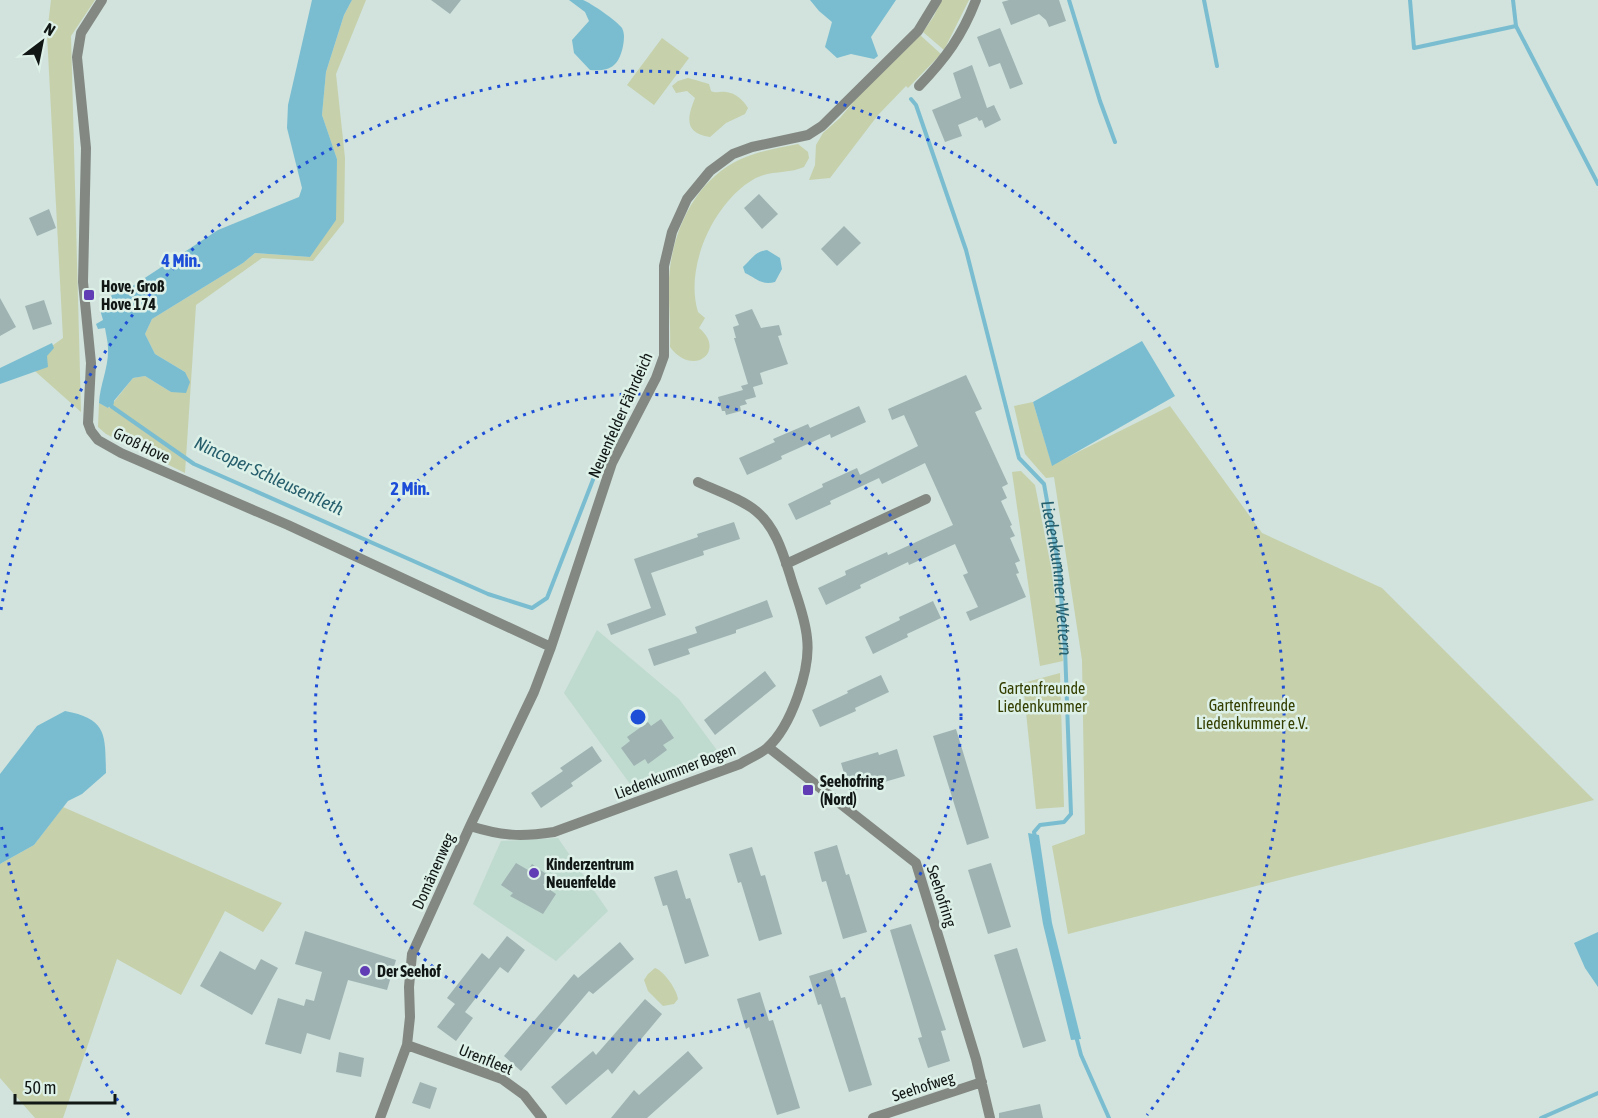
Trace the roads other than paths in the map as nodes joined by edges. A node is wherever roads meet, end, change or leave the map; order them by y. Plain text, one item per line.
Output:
1 (102, 0) edge
2 (937, 0) edge
3 (976, 0) edge
4 (919, 86) dead end
5 (698, 482) dead end
6 (926, 499) dead end
7 (786, 564) junction
8 (552, 646) junction
9 (768, 747) junction
10 (470, 826) junction
11 (407, 1045) junction
12 (982, 1082) junction
13 (380, 1118) edge
14 (542, 1118) edge
15 (873, 1118) edge
16 (990, 1118) edge

1 - 8 street, Groß Hove
2 - 8 street, Neuenfelder Fährdeich
3 - 4 street
5 - 7 street, Liedenkummer Bogen
6 - 7 street
7 - 9 street, Liedenkummer Bogen
8 - 10 street, Domänenweg
9 - 10 street, Liedenkummer Bogen
9 - 12 street, Seehofring
10 - 11 street, Domänenweg
11 - 13 street, Domänenweg
11 - 14 street, Urenfleet
12 - 15 street, Seehofweg
12 - 16 street, Seehofring

